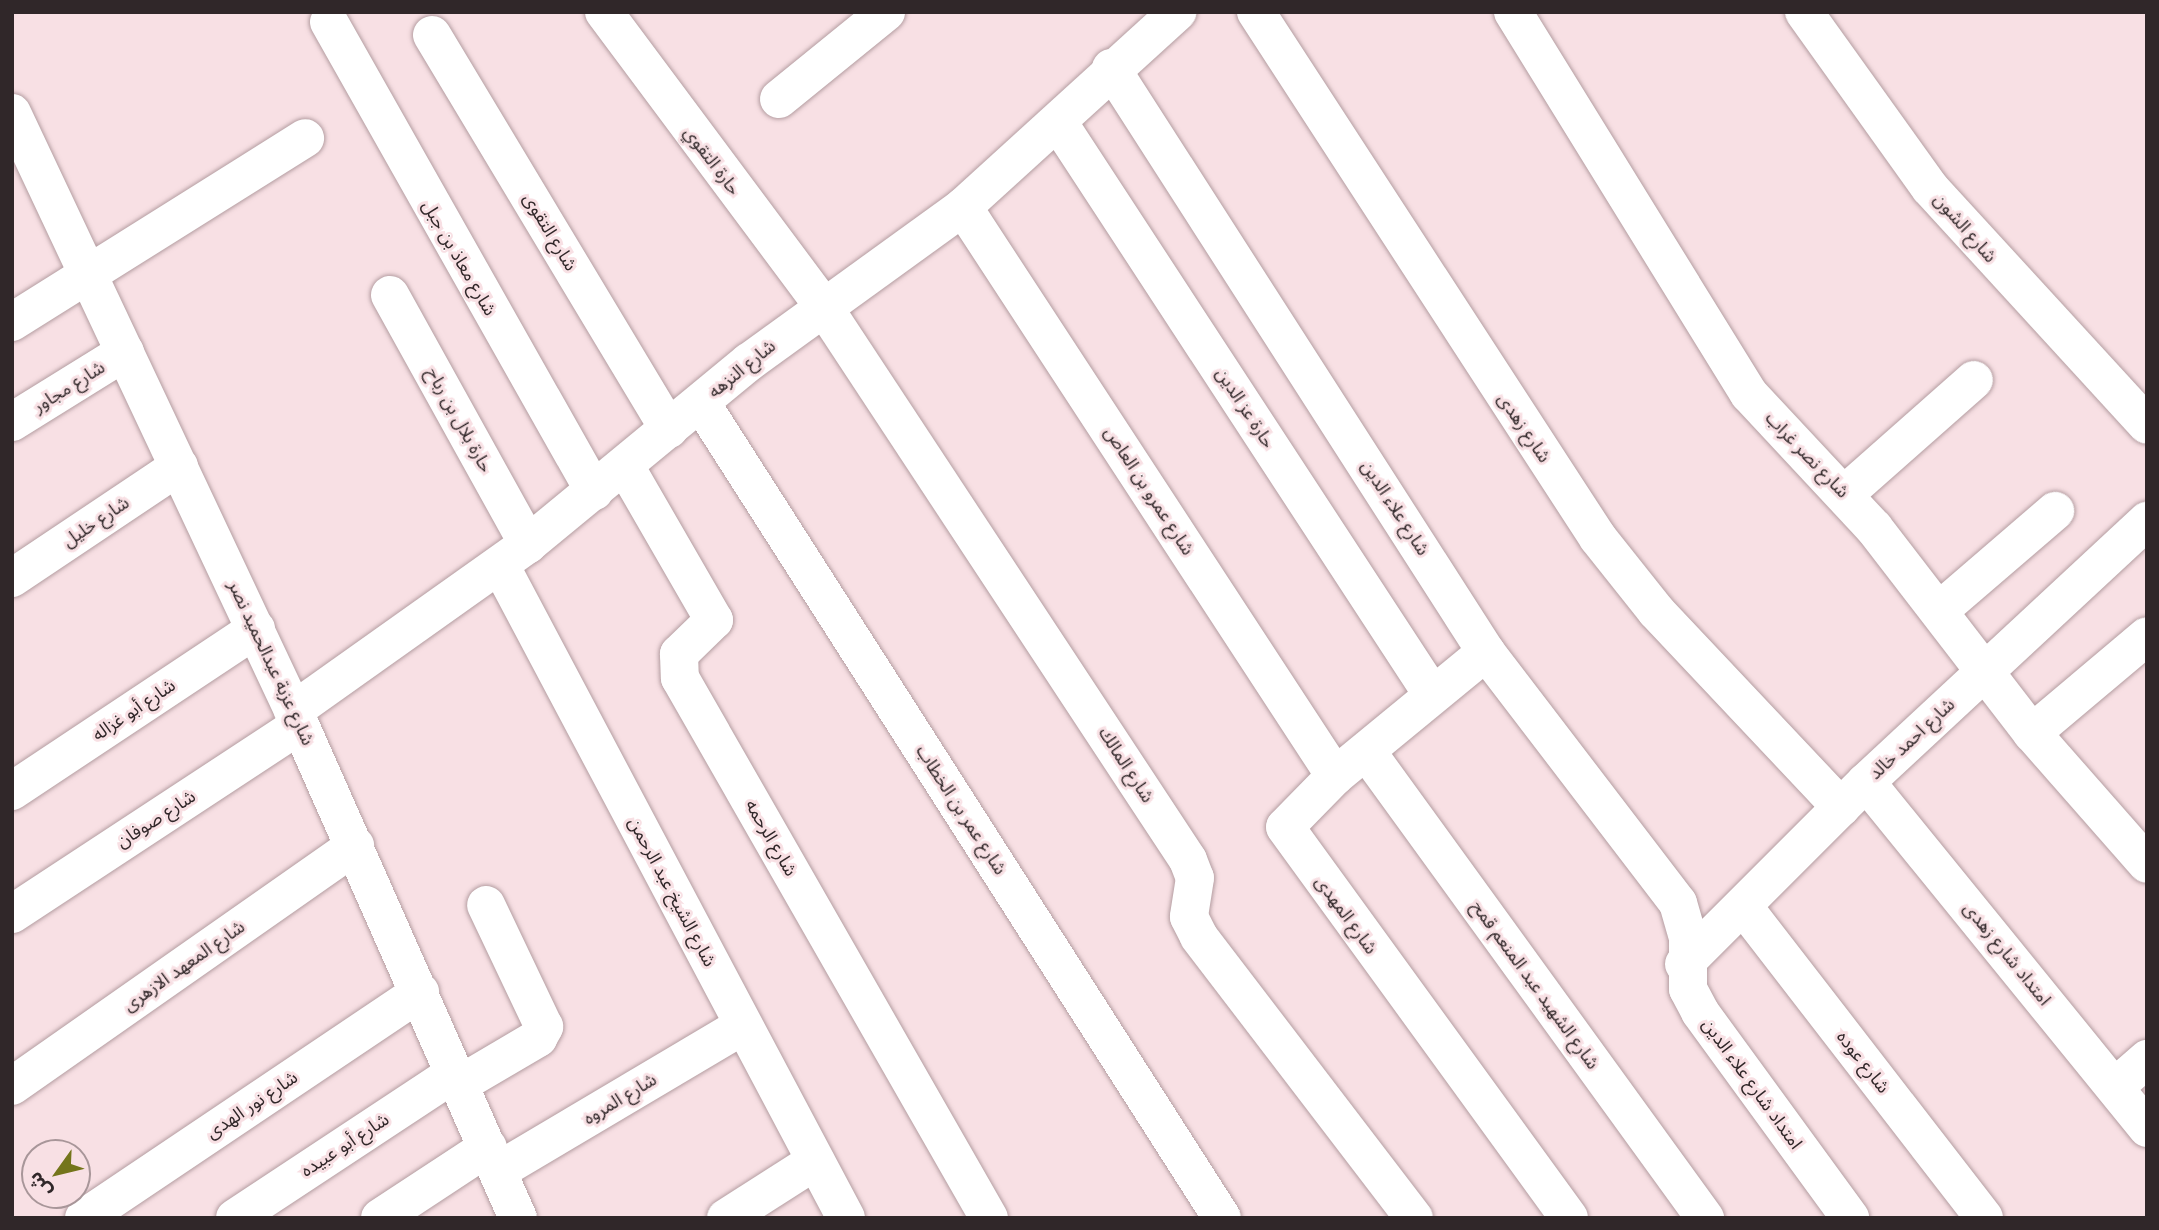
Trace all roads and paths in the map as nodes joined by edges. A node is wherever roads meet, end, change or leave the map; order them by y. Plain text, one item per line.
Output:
1 (604, 12) edge
2 (886, 12) edge
3 (1177, 12) edge
4 (1256, 12) edge
5 (1513, 12) edge
6 (1804, 12) edge
7 (329, 22) dead end
8 (432, 35) dead end
9 (1111, 68) junction
10 (779, 99) dead end
11 (12, 113) edge
12 (1058, 122) junction
13 (305, 138) dead end
14 (25, 173) edge
15 (963, 207) junction
16 (89, 274) junction
17 (390, 295) dead end
18 (823, 306) junction
19 (12, 322) edge
20 (125, 352) junction
21 (1974, 380) dead end
22 (701, 403) junction
23 (12, 422) edge
24 (2147, 425) edge
25 (669, 429) junction
26 (179, 466) junction
27 (625, 466) junction
28 (594, 491) junction
29 (1845, 494) junction
30 (2055, 511) dead end
31 (2147, 522) edge
32 (514, 554) junction
33 (12, 578) edge
34 (1940, 610) junction
35 (256, 629) junction
36 (2147, 636) edge
37 (1486, 652) junction
38 (1987, 669) junction
39 (1432, 694) junction
40 (297, 718) junction
41 (2032, 733) junction
42 (1367, 752) junction
43 (1335, 776) junction
44 (12, 791) edge
45 (1854, 794) junction
46 (355, 846) junction
47 (2144, 855) edge
48 (486, 905) dead end
49 (1742, 906) junction
50 (12, 914) edge
51 (1686, 951) junction
52 (420, 992) junction
53 (742, 1026) junction
54 (2147, 1059) edge
55 (458, 1078) junction
56 (12, 1086) edge
57 (2115, 1087) junction
58 (2147, 1128) edge
59 (493, 1159) junction
60 (815, 1161) junction
61 (84, 1218) edge
62 (235, 1218) edge
63 (380, 1218) edge
64 (518, 1218) edge
65 (726, 1218) edge
66 (846, 1218) edge
67 (989, 1218) edge
68 (1222, 1218) edge
69 (1414, 1218) edge
70 (1569, 1218) edge
71 (1705, 1218) edge
72 (1850, 1218) edge
73 (1984, 1218) edge

1 - 18 street, حارة التقوي
2 - 10 street
3 - 9 street, شارع النزهه
4 - 45 street, شارع زهدى
5 - 29 street, شارع نصر غراب
6 - 24 street, شارع الشون
7 - 28 street, شارع معاذ بن جبل
8 - 25 street, شارع التقوى
9 - 12 street, شارع النزهه
9 - 37 street, شارع علاء الدين
11 - 14 street, شارع عزبة عبدالحميد نصر
12 - 15 street, شارع النزهه
12 - 39 street, حارة عز الدين
13 - 16 street
14 - 16 street, شارع عزبة عبدالحميد نصر
15 - 18 street, شارع النزهه
15 - 43 street, شارع عمرو بن العاص
16 - 19 street
16 - 20 street, شارع عزبة عبدالحميد نصر
17 - 32 street, حارة بلال بن رباح
18 - 22 street, شارع النزهه
18 - 69 street, شارع المالك
20 - 23 street, شارع مجاور
20 - 26 street, شارع عزبة عبدالحميد نصر
21 - 29 street
22 - 25 street, شارع النزهه
22 - 68 street, شارع عمر بن الخطاب
25 - 27 street, شارع النزهه
26 - 33 street, شارع خليل
26 - 35 street, شارع عزبة عبدالحميد نصر
27 - 28 street, شارع النزهه
27 - 67 street, شارع الرحمه
28 - 32 street, شارع النزهه
29 - 34 street, شارع نصر غراب
30 - 34 street
31 - 38 street, شارع احمد خالد
32 - 40 street, شارع النزهه
32 - 53 street, شارع الشيخ عبد الرحمن
34 - 38 street, شارع نصر غراب
35 - 40 street, شارع عزبة عبدالحميد نصر
35 - 44 street, شارع أبو غزاله
36 - 41 street
37 - 39 street, شارع المهدى
37 - 51 street, شارع علاء الدين
38 - 41 street, شارع نصر غراب
38 - 45 street, شارع احمد خالد
39 - 42 street, شارع المهدى
40 - 46 street, شارع عزبة عبدالحميد نصر
40 - 50 street, شارع صوفان
41 - 47 street, شارع نصر غراب
42 - 43 street, شارع المهدى
42 - 71 street, شارع الشهيد عبد المنعم قمح
43 - 70 street, شارع المهدى
45 - 49 street, شارع احمد خالد
45 - 57 street, امتداد شارع زهدى
46 - 52 street, شارع عزبة عبدالحميد نصر
46 - 56 street, شارع المعهد الازهرى
48 - 55 street, شارع أبو عبيده
49 - 51 street, شارع احمد خالد
49 - 73 street, شارع عوده
51 - 72 street, امتداد شارع علاء الدين
52 - 55 street, شارع عزبة عبدالحميد نصر
52 - 61 street, شارع نور الهدى
53 - 59 street, شارع المروه
53 - 60 street, شارع الشيخ عبد الرحمن
54 - 57 street
55 - 59 street, شارع عزبة عبدالحميد نصر
55 - 62 street, شارع أبو عبيده
57 - 58 street, امتداد شارع زهدى
59 - 63 street, شارع المروه
59 - 64 street, شارع عزبة عبدالحميد نصر
60 - 65 street
60 - 66 street, شارع الشيخ عبد الرحمن

